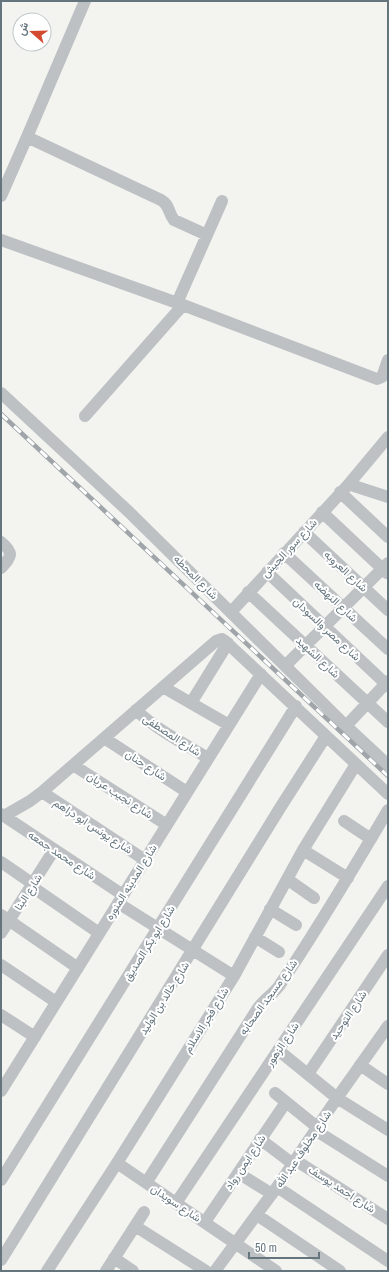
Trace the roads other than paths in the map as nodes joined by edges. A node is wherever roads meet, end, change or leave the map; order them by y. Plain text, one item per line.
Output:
1 (85, 1) edge
2 (27, 137) junction
3 (1, 196) edge
4 (222, 201) dead end
5 (207, 235) junction
6 (1, 240) edge
7 (180, 304) junction
8 (388, 360) edge
9 (1, 393) edge
10 (85, 416) dead end
11 (388, 437) edge
12 (344, 489) junction
13 (388, 497) edge
14 (322, 512) junction
15 (304, 532) junction
16 (386, 532) edge
17 (1, 542) edge
18 (284, 553) junction
19 (1, 568) edge
20 (386, 568) edge
21 (267, 572) junction
22 (363, 587) junction
23 (248, 592) junction
24 (343, 608) junction
25 (388, 610) edge
26 (231, 612) junction
27 (325, 626) junction
28 (228, 643) junction
29 (306, 646) junction
30 (388, 649) edge
31 (285, 666) junction
32 (261, 674) junction
33 (387, 683) edge
34 (163, 687) junction
35 (191, 703) junction
36 (368, 703) junction
37 (296, 706) junction
38 (136, 710) junction
39 (388, 722) edge
40 (229, 725) junction
41 (346, 726) junction
42 (326, 736) junction
43 (104, 738) junction
44 (208, 758) junction
45 (356, 764) junction
46 (73, 765) junction
47 (388, 765) edge
48 (42, 792) junction
49 (187, 792) junction
50 (388, 794) edge
51 (388, 810) edge
52 (3, 815) edge
53 (344, 821) dead end
54 (167, 825) junction
55 (371, 839) junction
56 (54, 850) junction
57 (303, 850) junction
58 (145, 860) junction
59 (1, 862) edge
60 (348, 878) junction
61 (287, 879) junction
62 (32, 885) junction
63 (388, 886) edge
64 (314, 898) dead end
65 (121, 899) junction
66 (270, 909) junction
67 (5, 918) edge
68 (296, 925) dead end
69 (158, 928) junction
70 (100, 933) junction
71 (1, 934) edge
72 (255, 937) junction
73 (193, 950) junction
74 (279, 952) dead end
75 (388, 955) edge
76 (1, 965) edge
77 (78, 968) junction
78 (234, 976) junction
79 (56, 1002) junction
80 (1, 1015) edge
81 (387, 1031) edge
82 (35, 1037) junction
83 (278, 1050) junction
84 (360, 1065) junction
85 (6, 1073) edge
86 (308, 1074) junction
87 (388, 1084) edge
88 (1, 1091) edge
89 (274, 1093) dead end
90 (337, 1098) junction
91 (286, 1102) junction
92 (316, 1129) junction
93 (388, 1130) edge
94 (260, 1139) junction
95 (294, 1162) junction
96 (117, 1163) junction
97 (238, 1173) junction
98 (388, 1176) edge
99 (1, 1180) edge
100 (146, 1183) junction
101 (274, 1191) junction
102 (176, 1203) junction
103 (144, 1212) dead end
104 (257, 1215) junction
105 (388, 1219) edge
106 (205, 1222) junction
107 (135, 1226) junction
108 (236, 1243) junction
109 (114, 1258) junction
110 (1, 1260) edge
111 (388, 1261) edge
112 (47, 1271) edge
113 (106, 1271) edge
114 (134, 1271) edge
115 (206, 1271) edge
116 (215, 1271) edge
117 (276, 1271) edge
118 (340, 1271) edge

1 - 2 street
2 - 3 street
2 - 5 street
4 - 5 street
5 - 7 street
6 - 7 street
7 - 8 street
7 - 10 street
9 - 26 street, شارع المحطه
11 - 12 street, شارع سور الجيش
12 - 13 street
12 - 14 street, شارع سور الجيش
12 - 16 street
14 - 15 street, شارع سور الجيش
14 - 20 street
15 - 18 street, شارع سور الجيش
15 - 22 street, شارع العروبه
17 - 19 street
18 - 21 street, شارع سور الجيش
18 - 24 street, شارع النهضه
20 - 22 street
21 - 23 street, شارع سور الجيش
21 - 27 street, شارع مصر والسودان
22 - 24 street
22 - 25 street, شارع العروبه
23 - 26 street, شارع سور الجيش
23 - 29 street, شارع الشهيد
24 - 27 street
24 - 30 street, شارع النهضه
26 - 31 street, شارع المحطه
27 - 29 street
27 - 33 street, شارع مصر والسودان
28 - 32 street
28 - 34 street
28 - 35 street
29 - 31 street
29 - 36 street, شارع الشهيد
31 - 41 street, شارع المحطه
32 - 37 street
32 - 40 street, شارع المدينه المنوره
33 - 36 street
34 - 35 street
34 - 38 street
35 - 40 street
36 - 39 street, شارع الشهيد
36 - 41 street
37 - 42 street
37 - 69 street, شارع ابو بكر الصديق
38 - 43 street
38 - 44 street, شارع المصطفى
40 - 44 street, شارع المدينه المنوره
41 - 47 street, شارع المحطه
42 - 45 street
42 - 73 street, شارع خالد بن الوليد
43 - 46 street
43 - 49 street, شارع حنان
44 - 49 street, شارع المدينه المنوره
45 - 50 street
45 - 57 street, شارع فجر الاسلام
46 - 48 street
46 - 54 street, شارع نجيب عريان
48 - 52 street
48 - 58 street, شارع يونس ابو دراهم
49 - 54 street, شارع المدينه المنوره
51 - 55 street, شارع مسجد الصحابه
52 - 56 street, شارع محمد جمعه
53 - 55 street
54 - 58 street, شارع المدينه المنوره
55 - 60 street, شارع مسجد الصحابه
56 - 62 street, شارع البنا
56 - 65 street, شارع محمد جمعه
57 - 60 street
57 - 61 street, شارع فجر الاسلام
58 - 65 street, شارع المدينه المنوره
59 - 62 street
60 - 100 street, شارع مسجد الصحابه
61 - 64 street
61 - 66 street, شارع فجر الاسلام
62 - 67 street, شارع البنا
62 - 70 street
63 - 83 street, شارع الزهور
65 - 69 street, شارع محمد جمعه
65 - 70 street, شارع المدينه المنوره
66 - 68 street
66 - 72 street, شارع فجر الاسلام
67 - 71 street, شارع البنا
67 - 77 street
69 - 73 street, شارع محمد جمعه
69 - 99 street, شارع ابو بكر الصديق
70 - 77 street, شارع المدينه المنوره
72 - 74 street
72 - 78 street, شارع فجر الاسلام
73 - 78 street, شارع محمد جمعه
73 - 110 street, شارع خالد بن الوليد
75 - 86 street, شارع التوحيد
76 - 79 street
77 - 79 street, شارع المدينه المنوره
78 - 96 street, شارع فجر الاسلام
79 - 82 street, شارع المدينه المنوره
80 - 82 street
81 - 84 street, شارع مخلوف عبد الله
82 - 85 street, شارع المدينه المنوره
83 - 86 street
83 - 102 street, شارع الزهور
84 - 87 street
84 - 90 street, شارع مخلوف عبد الله
85 - 88 street, شارع المدينه المنوره
86 - 90 street
89 - 91 street
90 - 92 street, شارع مخلوف عبد الله
90 - 93 street
91 - 92 street
91 - 94 street, شارع ايمن رواد
92 - 95 street, شارع مخلوف عبد الله
92 - 98 street
94 - 95 street, شارع احمد يوسف
94 - 97 street, شارع ايمن رواد
95 - 101 street, شارع مخلوف عبد الله
95 - 105 street, شارع احمد يوسف
96 - 100 street, شارع سويدان
96 - 112 street, شارع فجر الاسلام
97 - 101 street
97 - 106 street, شارع ايمن رواد
100 - 102 street, شارع سويدان
101 - 104 street, شارع مخلوف عبد الله
101 - 111 street
102 - 106 street, شارع سويدان
103 - 107 street
104 - 108 street, شارع مخلوف عبد الله
104 - 118 street
106 - 108 street, شارع سويدان
107 - 109 street
107 - 115 street
108 - 116 street, شارع مخلوف عبد الله
108 - 117 street, شارع سويدان
109 - 113 street
109 - 114 street

